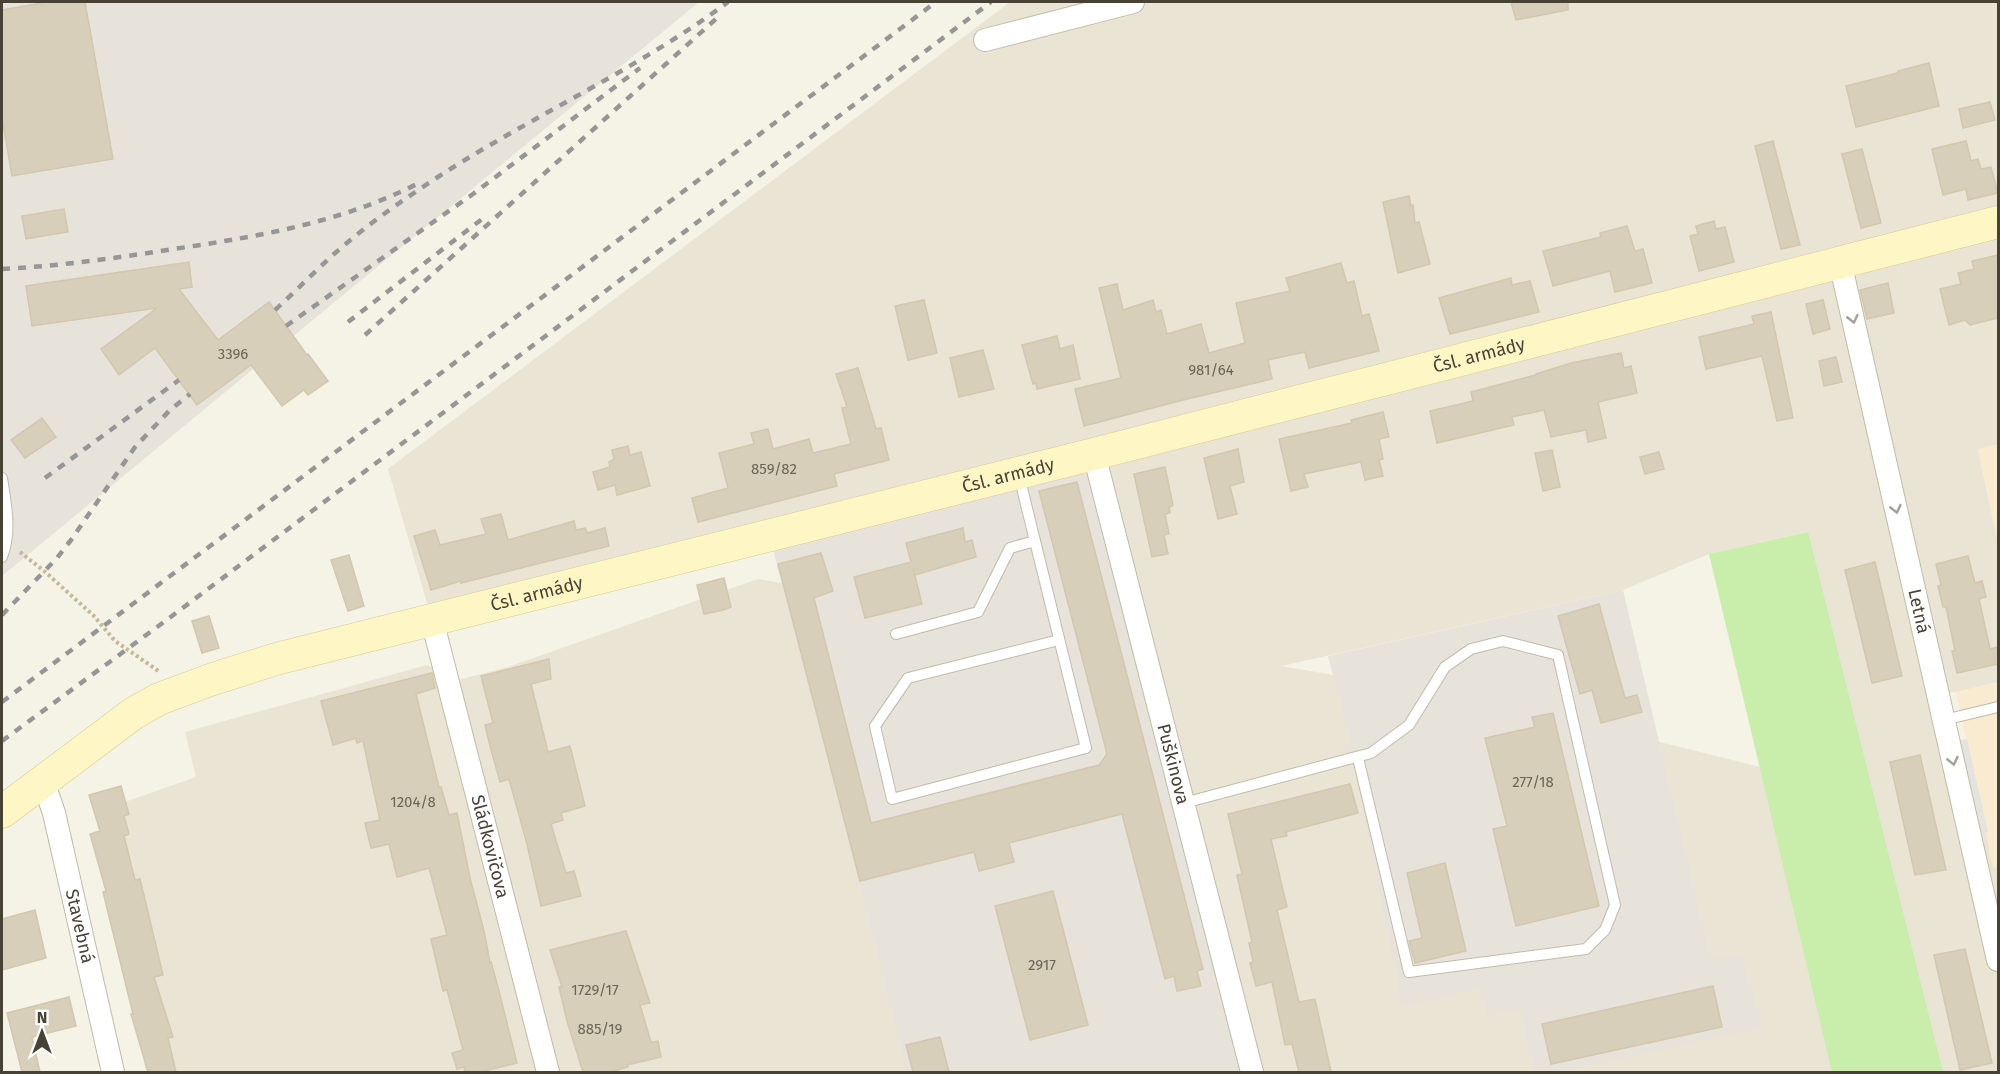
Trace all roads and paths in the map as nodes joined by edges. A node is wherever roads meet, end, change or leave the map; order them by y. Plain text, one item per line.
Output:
1 (1133, 2) edge
2 (985, 40) dead end
3 (1998, 222) edge
4 (1840, 262) junction
5 (1094, 454) junction
6 (1018, 472) junction
7 (2, 478) edge
8 (1035, 541) junction
9 (6, 546) junction
10 (2, 557) edge
11 (432, 620) junction
12 (896, 634) dead end
13 (1059, 640) junction
14 (186, 688) junction
15 (1998, 707) edge
16 (1944, 720) junction
17 (1358, 758) junction
18 (43, 781) junction
19 (1184, 803) junction
20 (2, 812) edge
21 (1998, 960) edge
22 (113, 1072) edge
23 (548, 1072) edge
24 (1252, 1072) edge

1 - 2 street
3 - 4 street, Čsl. armády
4 - 5 street, Čsl. armády
4 -> 16 street, Letná
5 - 6 street, Čsl. armády
5 - 19 street, Puškinova
6 - 8 lane
6 - 11 street, Čsl. armády
7 - 9 lane
8 - 12 lane
8 - 13 lane
9 - 10 lane
9 - 14 path
11 - 14 street, Čsl. armády
11 - 23 street, Sládkovičova
13 - 13 lane
14 - 18 street, Čsl. armády
15 - 16 lane
16 -> 21 street, Letná
17 - 17 lane
17 - 19 lane
18 - 20 street, Čsl. armády
18 - 22 street, Stavebná
19 - 24 street, Puškinova

